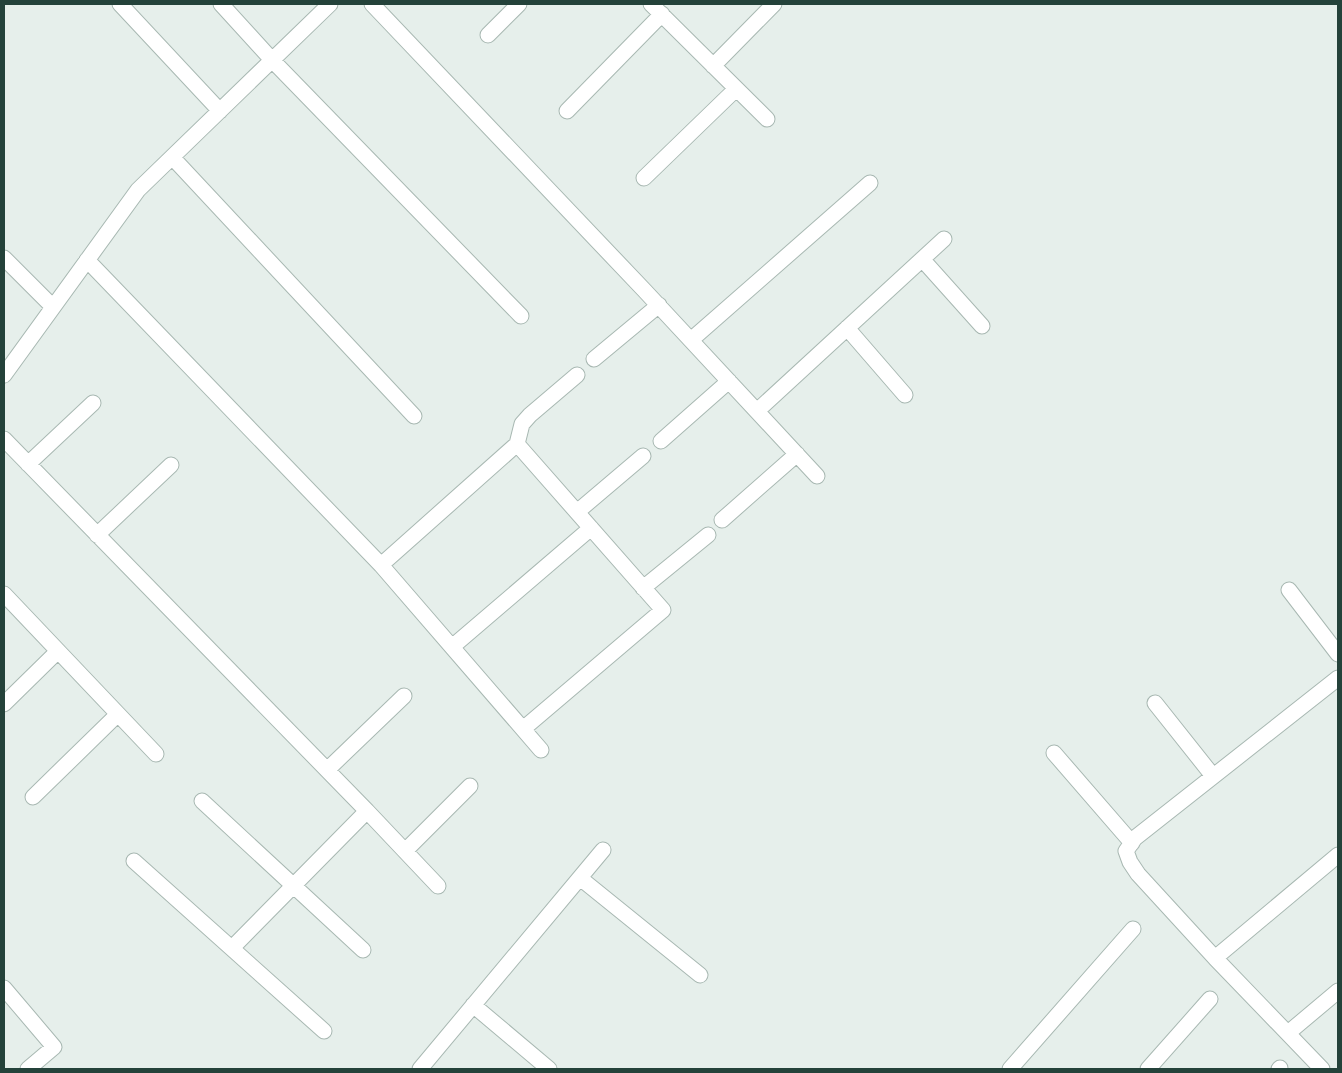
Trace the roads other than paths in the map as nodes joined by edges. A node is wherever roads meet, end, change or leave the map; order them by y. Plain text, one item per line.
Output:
1 (120, 4) edge
2 (221, 4) edge
3 (330, 4) edge
4 (372, 4) edge
5 (519, 4) edge
6 (774, 4) edge
7 (656, 9) edge
8 (488, 35) dead end
9 (272, 60) junction
10 (713, 66) junction
11 (736, 89) junction
12 (220, 111) junction
13 (567, 111) dead end
14 (767, 119) dead end
15 (172, 157) junction
16 (644, 178) dead end
17 (870, 183) dead end
18 (944, 239) dead end
19 (4, 258) edge
20 (922, 259) junction
21 (87, 260) junction
22 (659, 306) junction
23 (53, 307) junction
24 (521, 316) dead end
25 (982, 326) dead end
26 (847, 328) junction
27 (691, 340) junction
28 (594, 360) dead end
29 (4, 375) edge
30 (576, 375) dead end
31 (729, 381) junction
32 (905, 395) dead end
33 (94, 403) dead end
34 (757, 411) junction
35 (414, 416) dead end
36 (4, 439) edge
37 (661, 441) dead end
38 (517, 444) junction
39 (796, 454) junction
40 (643, 456) dead end
41 (28, 464) junction
42 (172, 465) dead end
43 (817, 476) dead end
44 (578, 512) junction
45 (722, 520) dead end
46 (591, 528) junction
47 (97, 535) junction
48 (708, 535) dead end
49 (381, 565) junction
50 (643, 588) junction
51 (1289, 590) dead end
52 (4, 594) edge
53 (452, 647) junction
54 (58, 651) junction
55 (1338, 654) edge
56 (1338, 678) edge
57 (404, 696) dead end
58 (1155, 703) dead end
59 (4, 704) edge
60 (118, 714) junction
61 (522, 728) junction
62 (541, 750) dead end
63 (1054, 753) dead end
64 (156, 754) dead end
65 (327, 770) junction
66 (1213, 776) junction
67 (470, 786) dead end
68 (33, 797) dead end
69 (202, 801) dead end
70 (367, 811) junction
71 (1132, 843) junction
72 (603, 850) dead end
73 (405, 851) junction
74 (1338, 855) edge
75 (134, 861) dead end
76 (580, 878) junction
77 (293, 886) junction
78 (438, 886) dead end
79 (1133, 929) dead end
80 (232, 948) junction
81 (363, 950) dead end
82 (1215, 958) junction
83 (700, 975) dead end
84 (4, 988) edge
85 (1338, 992) edge
86 (1210, 999) dead end
87 (473, 1005) junction
88 (324, 1031) dead end
89 (1288, 1033) junction
90 (28, 1069) edge
91 (420, 1069) edge
92 (550, 1069) edge
93 (1010, 1069) edge
94 (1148, 1069) edge
95 (1322, 1069) edge

1 - 12 street
2 - 9 street
3 - 9 street
4 - 22 street
5 - 8 street
6 - 10 street
7 - 10 street
7 - 13 street
9 - 12 street
9 - 24 street
10 - 11 street
11 - 14 street
11 - 16 street
12 - 15 street
15 - 21 street
15 - 35 street
17 - 27 street
18 - 20 street
19 - 23 street
20 - 25 street
20 - 26 street
21 - 23 street
21 - 49 street
22 - 27 street
22 - 28 street
23 - 29 street
26 - 32 street
26 - 34 street
27 - 31 street
30 - 38 street
31 - 34 street
31 - 37 street
33 - 41 street
34 - 39 street
36 - 41 street
38 - 44 street
38 - 49 street
39 - 43 street
39 - 45 street
40 - 44 street
41 - 47 street
42 - 47 street
44 - 46 street
46 - 50 street
46 - 53 street
47 - 65 street
48 - 50 street
49 - 53 street
50 - 61 street
51 - 55 street
52 - 54 street
53 - 61 street
54 - 59 street
54 - 60 street
56 - 66 street
57 - 65 street
58 - 66 street
60 - 64 street
60 - 68 street
61 - 62 street
63 - 71 street
65 - 70 street
66 - 71 street
67 - 73 street
69 - 77 street
70 - 73 street
70 - 77 street
71 - 82 street
72 - 76 street
73 - 78 street
74 - 82 street
75 - 80 street
76 - 83 street
76 - 87 street
77 - 80 street
77 - 81 street
79 - 93 street
80 - 88 street
82 - 89 street
84 - 90 street
85 - 89 street
86 - 94 street
87 - 91 street
87 - 92 street
89 - 95 street

